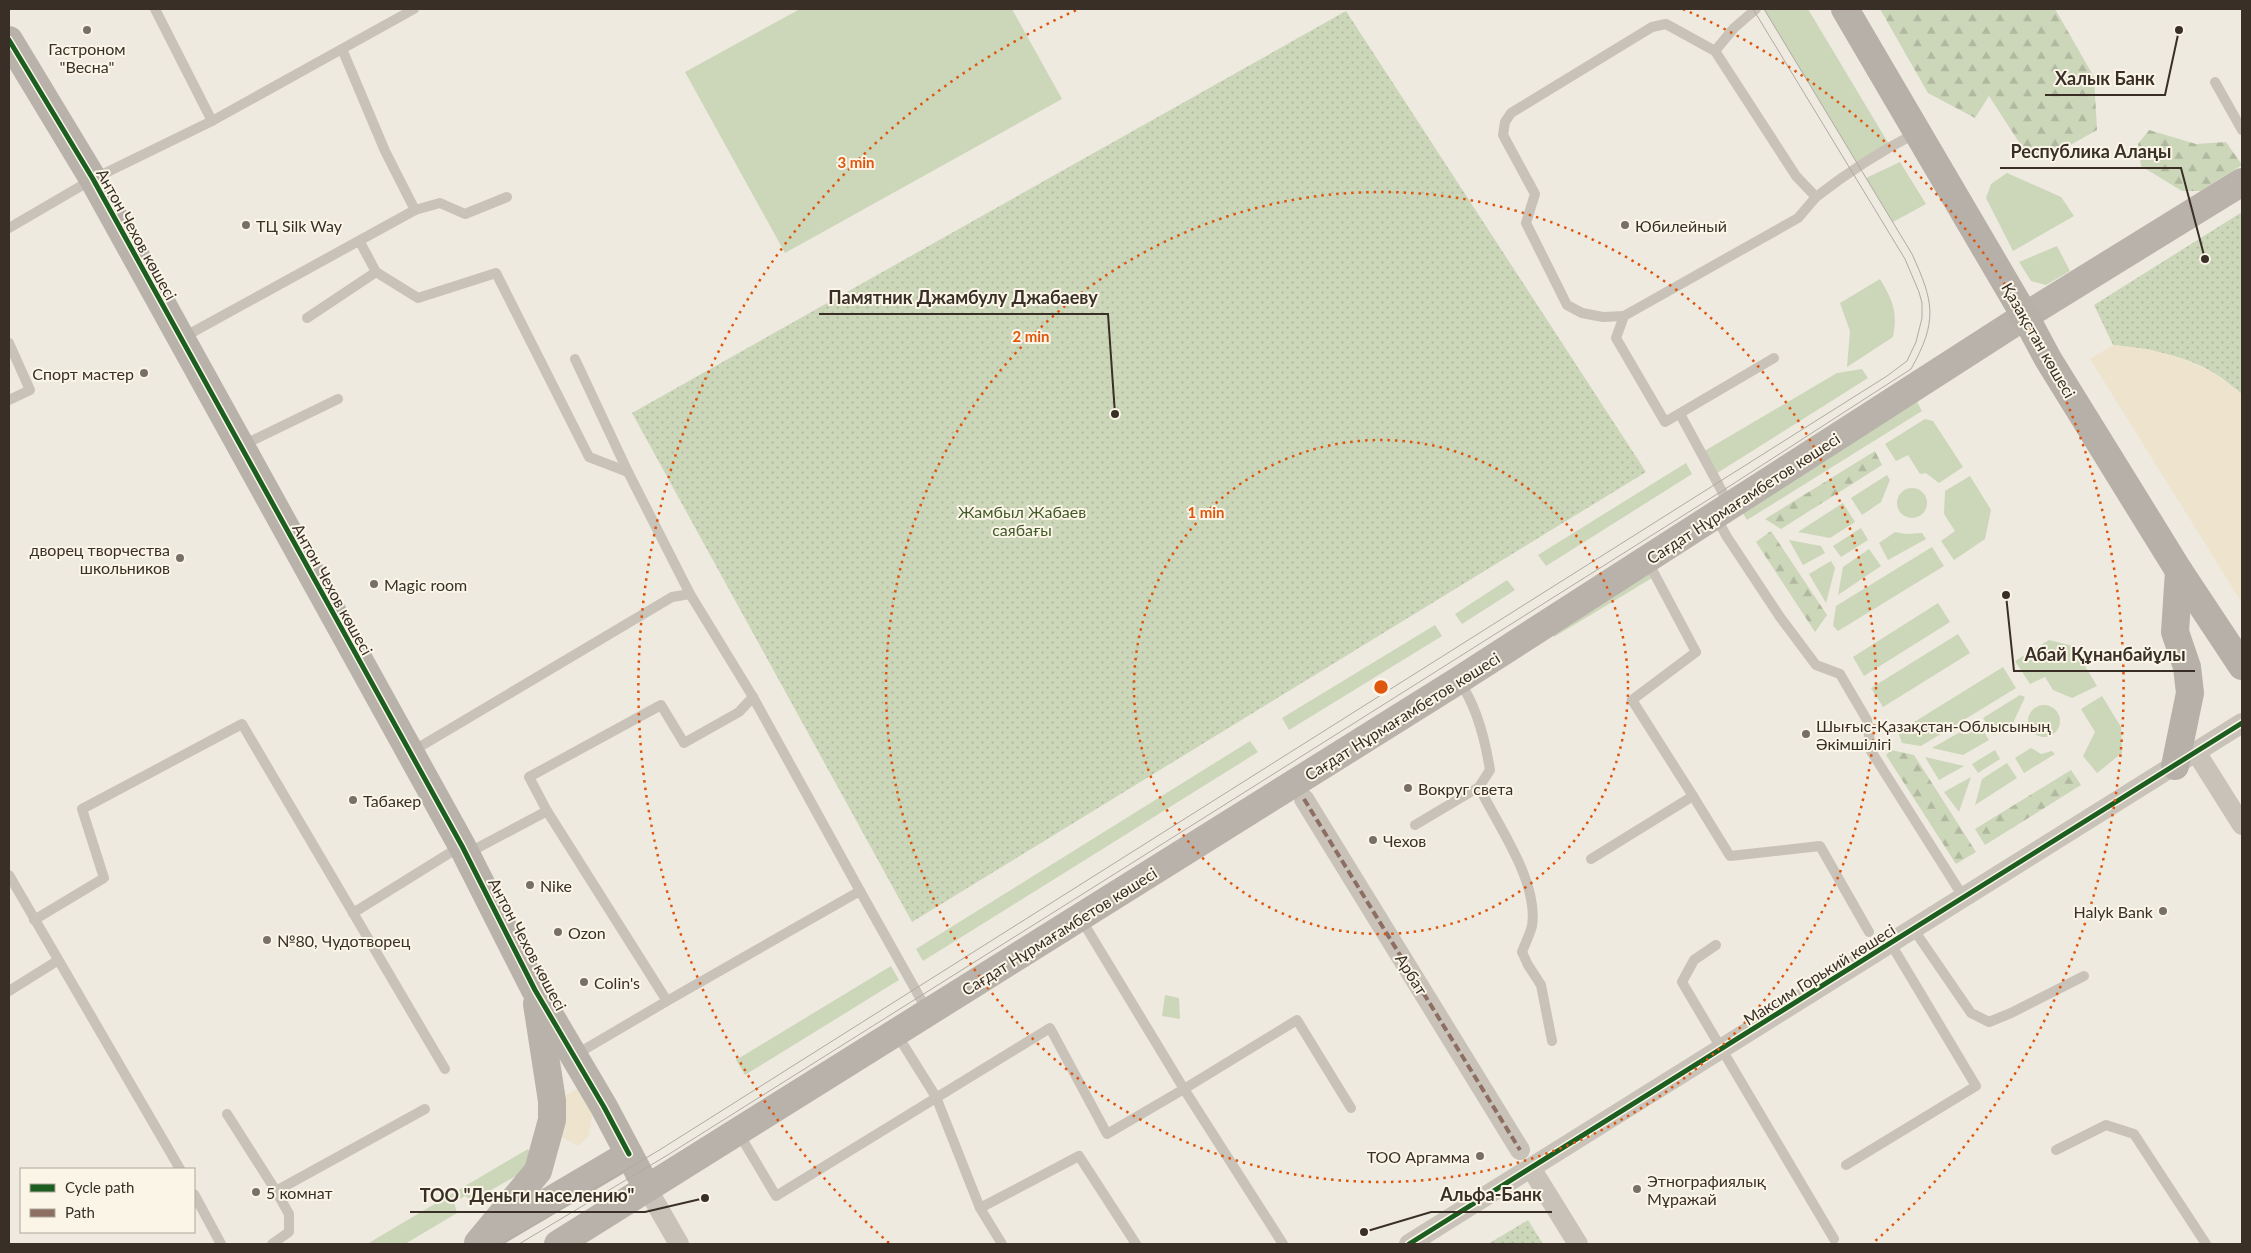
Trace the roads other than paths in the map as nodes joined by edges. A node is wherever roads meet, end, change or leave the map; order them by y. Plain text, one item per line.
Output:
1 (155, 9) edge
2 (414, 9) edge
3 (1756, 9) edge
4 (1845, 9) edge
5 (9, 40) edge
6 (342, 49) junction
7 (1715, 51) junction
8 (2215, 82) dead end
9 (212, 121) junction
10 (2242, 130) edge
11 (1917, 132) junction
12 (93, 179) junction
13 (2242, 182) edge
14 (1816, 196) junction
15 (507, 197) dead end
16 (415, 210) junction
17 (9, 228) edge
18 (360, 242) junction
19 (376, 272) junction
20 (1624, 316) junction
21 (2025, 316) junction
22 (307, 318) dead end
23 (180, 339) junction
24 (9, 343) edge
25 (1774, 358) dead end
26 (575, 359) dead end
27 (338, 399) dead end
28 (9, 400) edge
29 (1680, 414) junction
30 (240, 446) junction
31 (628, 472) junction
32 (1723, 511) junction
33 (1647, 559) junction
34 (2179, 571) junction
35 (690, 594) junction
36 (2242, 666) edge
37 (1459, 680) junction
38 (753, 697) junction
39 (2242, 723) edge
40 (410, 752) junction
41 (2185, 759) junction
42 (1479, 787) junction
43 (1693, 796) junction
44 (1304, 799) dead end
45 (547, 811) junction
46 (2242, 825) edge
47 (1415, 826) dead end
48 (464, 850) junction
49 (1591, 859) dead end
50 (9, 875) edge
51 (860, 891) junction
52 (1964, 898) junction
53 (354, 913) junction
54 (1080, 919) junction
55 (34, 920) junction
56 (1914, 930) junction
57 (1869, 932) dead end
58 (1891, 944) junction
59 (1716, 945) dead end
60 (57, 960) junction
61 (2084, 976) dead end
62 (535, 990) junction
63 (9, 991) edge
64 (667, 1001) junction
65 (929, 1012) junction
66 (896, 1033) junction
67 (1552, 1041) dead end
68 (1722, 1049) junction
69 (574, 1055) junction
70 (445, 1069) dead end
71 (1184, 1089) junction
72 (936, 1097) junction
73 (1351, 1108) dead end
74 (425, 1109) dead end
75 (227, 1114) dead end
76 (738, 1132) junction
77 (1520, 1150) dead end
78 (2056, 1150) dead end
79 (629, 1154) junction
80 (1846, 1165) dead end
81 (179, 1168) edge
82 (1531, 1168) junction
83 (647, 1188) junction
84 (276, 1190) junction
85 (195, 1196) edge
86 (980, 1208) junction
87 (1834, 1240) dead end
88 (221, 1244) edge
89 (272, 1244) edge
90 (477, 1244) edge
91 (558, 1244) edge
92 (679, 1244) edge
93 (1002, 1244) edge
94 (1136, 1244) edge
95 (1283, 1244) edge
96 (1409, 1244) edge
97 (1578, 1244) edge
98 (2206, 1244) edge

1 - 9 lane
2 - 6 lane
3 - 7 lane
4 - 11 main road, Қазақстан көшесі
5 - 12 main road, Антон Чехов көшесі
6 - 9 lane
6 - 16 lane
7 - 14 lane
7 - 20 lane
8 - 10 lane
9 - 12 lane
11 - 14 lane
11 - 21 main road, Қазақстан көшесі
12 - 17 lane
12 - 23 main road, Антон Чехов көшесі
13 - 21 main road, Сағдат Нұрмағамбетов көшесі
14 - 20 lane
15 - 16 lane
16 - 18 lane
18 - 19 lane
18 - 23 lane
19 - 22 lane
19 - 31 lane
20 - 29 lane
21 - 32 main road, Сағдат Нұрмағамбетов көшесі
21 - 34 main road, Қазақстан көшесі
23 - 30 main road, Антон Чехов көшесі
24 - 28 lane
25 - 29 lane
26 - 31 lane
27 - 30 lane
29 - 32 lane
30 - 40 main road, Антон Чехов көшесі
31 - 35 lane
32 - 33 main road, Сағдат Нұрмағамбетов көшесі
32 - 52 lane
33 - 37 main road, Сағдат Нұрмағамбетов көшесі
33 - 43 lane
34 - 36 main road, Қазақстан көшесі
34 - 41 main road
35 - 38 lane
35 - 40 lane
37 - 42 lane
37 - 54 main road, Сағдат Нұрмағамбетов көшесі
38 - 45 lane
38 - 51 lane
39 - 41 street, Максим Горький көшесі
40 - 48 main road, Антон Чехов көшесі
41 - 46 street
41 - 52 street, Максим Горький көшесі
42 - 47 lane
42 - 67 lane
43 - 49 lane
43 - 57 lane
44 - 77 street, Арбат
45 - 48 lane
45 - 64 lane
48 - 53 lane
48 - 62 main road, Антон Чехов көшесі
50 - 55 lane
51 - 64 lane
51 - 65 lane
52 - 56 street, Максим Горький көшесі
53 - 55 lane
53 - 70 lane
54 - 65 main road, Сағдат Нұрмағамбетов көшесі
54 - 71 lane
55 - 60 lane
56 - 58 street, Максим Горький көшесі
56 - 61 lane
58 - 68 street, Максим Горький көшесі
58 - 80 lane
59 - 68 lane
60 - 63 lane
60 - 81 lane
62 - 69 main road, Антон Чехов көшесі
62 - 90 main road
64 - 69 lane
65 - 66 main road, Сағдат Нұрмағамбетов көшесі
66 - 72 lane
66 - 76 main road, Сағдат Нұрмағамбетов көшесі
68 - 82 street, Максим Горький көшесі
68 - 87 lane
69 - 79 main road, Антон Чехов көшесі
71 - 72 lane
71 - 73 lane
71 - 95 lane
72 - 76 lane
72 - 86 lane
74 - 84 lane
75 - 84 lane
76 - 83 main road, Сағдат Нұрмағамбетов көшесі
78 - 98 lane
79 - 83 main road, Антон Чехов көшесі
79 - 90 main road
82 - 96 street, Максим Горький көшесі
82 - 97 street
83 - 91 main road, Сағдат Нұрмағамбетов көшесі
83 - 92 street, Антон Чехов көшесі
84 - 89 lane
85 - 88 lane
86 - 93 lane
86 - 94 lane

